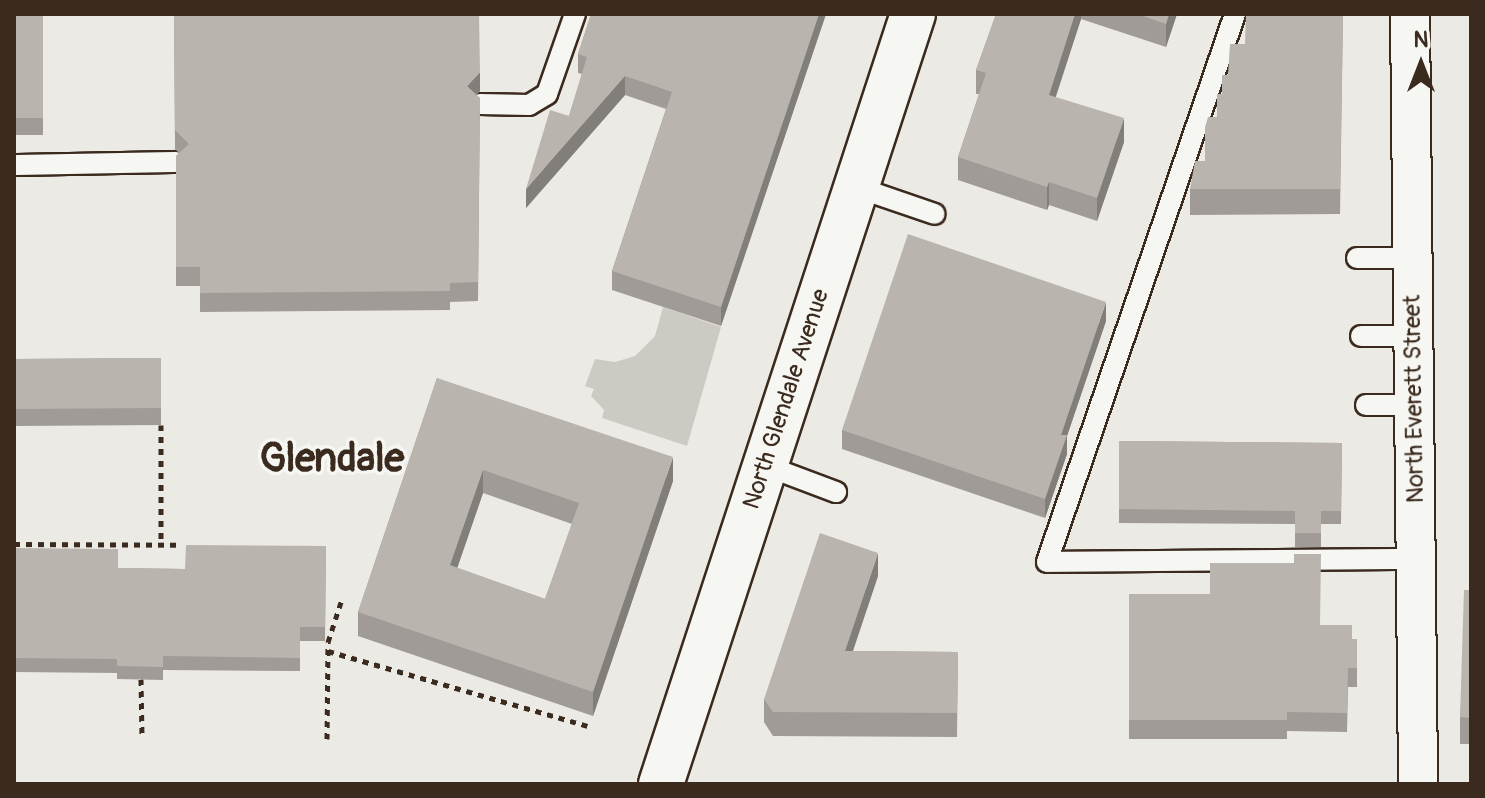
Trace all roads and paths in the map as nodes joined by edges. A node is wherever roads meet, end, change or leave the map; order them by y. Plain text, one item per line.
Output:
1 (575, 14) edge
2 (913, 14) edge
3 (1235, 14) edge
4 (1410, 14) edge
5 (480, 104) edge
6 (176, 162) edge
7 (14, 165) edge
8 (856, 187) junction
9 (935, 214) dead end
10 (1357, 258) dead end
11 (1413, 258) junction
12 (1361, 336) dead end
13 (1413, 336) junction
14 (1366, 405) dead end
15 (1414, 405) junction
16 (161, 425) edge
17 (764, 465) junction
18 (836, 492) dead end
19 (14, 544) edge
20 (161, 545) junction
21 (181, 545) dead end
22 (1416, 559) junction
23 (342, 599) dead end
24 (328, 651) junction
25 (141, 679) edge
26 (587, 726) dead end
27 (142, 737) dead end
28 (327, 739) dead end
29 (661, 784) edge
30 (1418, 784) edge

1 - 5 lane
2 - 8 main road, North Glendale Avenue
3 - 22 lane
4 - 11 street, North Everett Street
6 - 7 lane
8 - 9 lane
8 - 17 main road, North Glendale Avenue
10 - 11 lane
11 - 13 street, North Everett Street
12 - 13 lane
13 - 15 street, North Everett Street
14 - 15 lane
15 - 22 street, North Everett Street
16 - 20 path
17 - 18 lane
17 - 29 main road, North Glendale Avenue
19 - 20 path
20 - 21 path
22 - 30 street, North Everett Street
23 - 24 path
24 - 26 path
24 - 28 path
25 - 27 path

